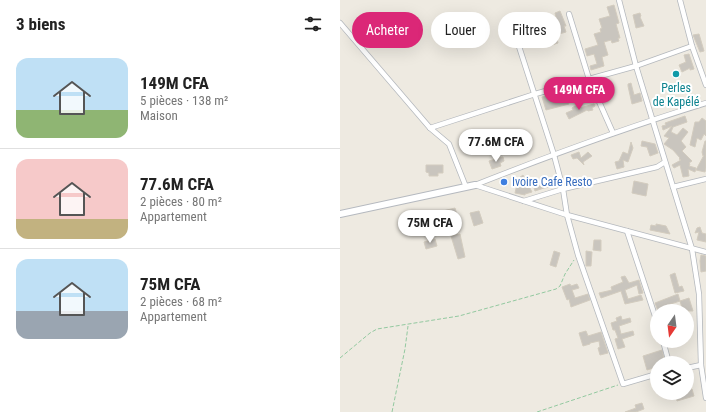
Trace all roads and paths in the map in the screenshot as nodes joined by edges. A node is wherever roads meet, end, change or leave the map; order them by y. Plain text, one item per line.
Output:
1 (619, 0) edge
2 (680, 0) edge
3 (568, 14) dead end
4 (340, 24) edge
5 (692, 46) junction
6 (520, 48) edge
7 (636, 66) junction
8 (589, 79) junction
9 (706, 85) edge
10 (535, 94) junction
11 (706, 103) edge
12 (653, 119) junction
13 (430, 128) junction
14 (614, 133) junction
15 (554, 154) junction
16 (665, 162) junction
17 (706, 180) edge
18 (475, 185) junction
19 (466, 187) junction
20 (673, 187) junction
21 (563, 189) junction
22 (524, 201) junction
23 (340, 214) edge
24 (567, 215) junction
25 (627, 231) junction
26 (692, 248) junction
27 (706, 252) edge
28 (578, 255) junction
29 (651, 304) edge
30 (408, 325) junction
31 (340, 358) edge
32 (701, 365) junction
33 (694, 366) edge
34 (650, 376) edge
35 (623, 384) junction
36 (706, 398) edge
37 (392, 412) edge
38 (537, 412) edge

1 - 7 street
2 - 5 street
3 - 8 street
4 - 13 street
5 - 7 street
5 - 9 street
6 - 10 street
7 - 8 street
7 - 12 street
8 - 10 street
8 - 14 street
10 - 13 street
10 - 15 street
11 - 12 street
12 - 14 street
12 - 16 street
13 - 19 street
14 - 15 street
15 - 18 street
15 - 21 street
16 - 20 street
16 - 21 street
17 - 20 street
18 - 19 street
18 - 22 street
19 - 23 street
20 - 26 street
21 - 22 street
21 - 24 street
22 - 24 street
24 - 25 street
24 - 28 street
25 - 26 street
25 - 29 street
26 - 27 street
26 - 32 street
28 - 30 path
28 - 35 street
30 - 31 path
30 - 37 path
32 - 33 street
32 - 36 street
34 - 35 street
35 - 38 path

